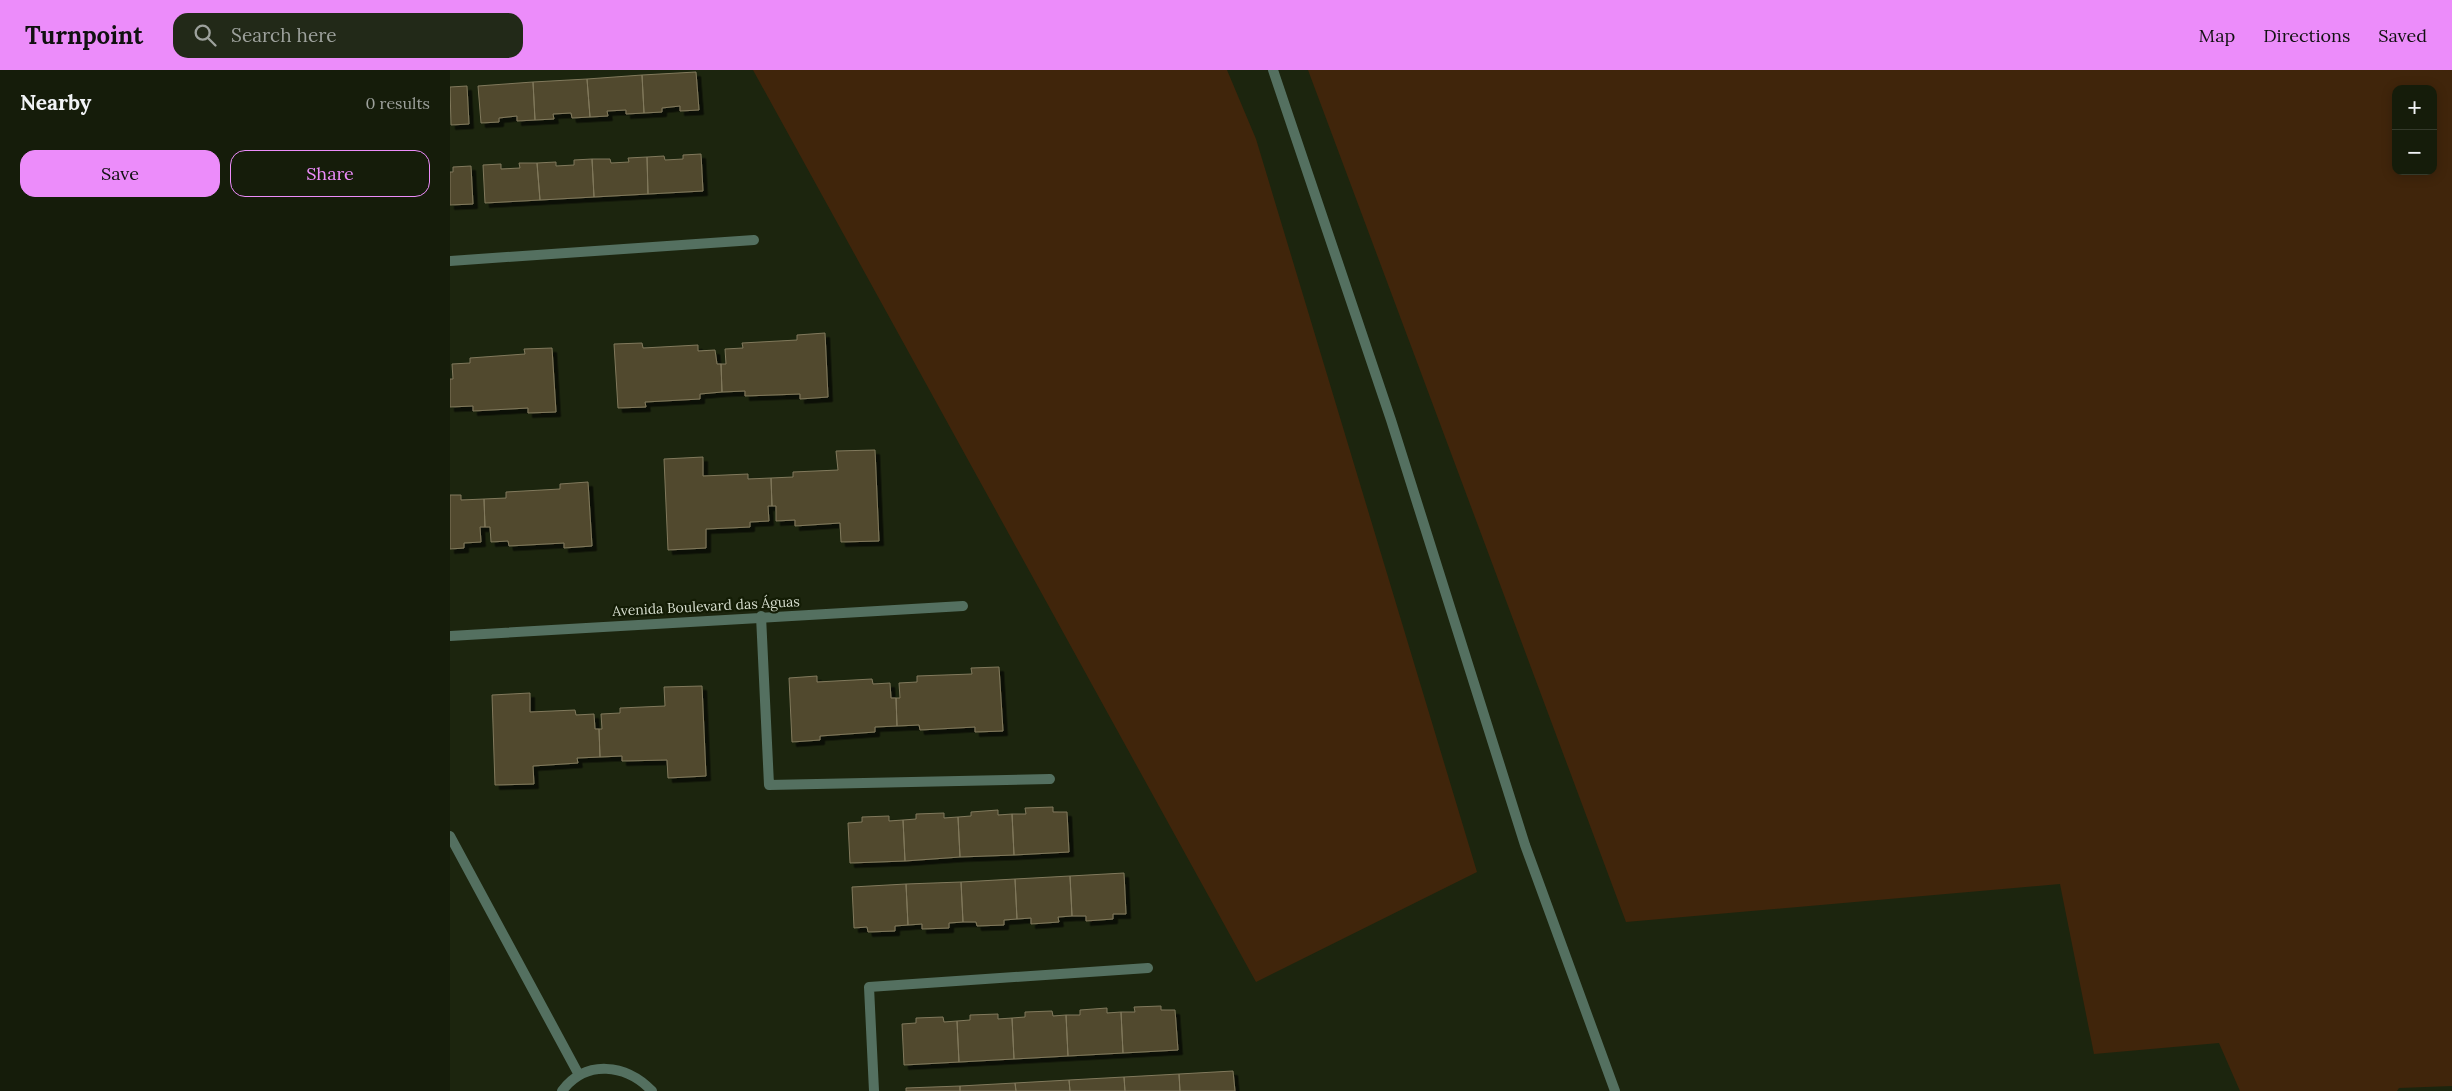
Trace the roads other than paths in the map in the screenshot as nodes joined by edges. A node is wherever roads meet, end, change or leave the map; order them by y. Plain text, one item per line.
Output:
1 (1273, 70) edge
2 (754, 240) dead end
3 (450, 261) edge
4 (963, 606) dead end
5 (761, 616) junction
6 (450, 636) edge
7 (1050, 779) dead end
8 (450, 836) edge
9 (1148, 968) dead end
10 (579, 1075) junction
11 (562, 1091) edge
12 (652, 1091) edge
13 (874, 1091) edge
14 (1615, 1091) edge

1 - 14 street
2 - 3 street
4 - 5 street, Avenida Boulevard das Águas
5 - 6 street, Avenida Boulevard das Águas
5 - 7 street
8 - 10 street
9 - 13 street
10 - 11 street
10 - 12 street

